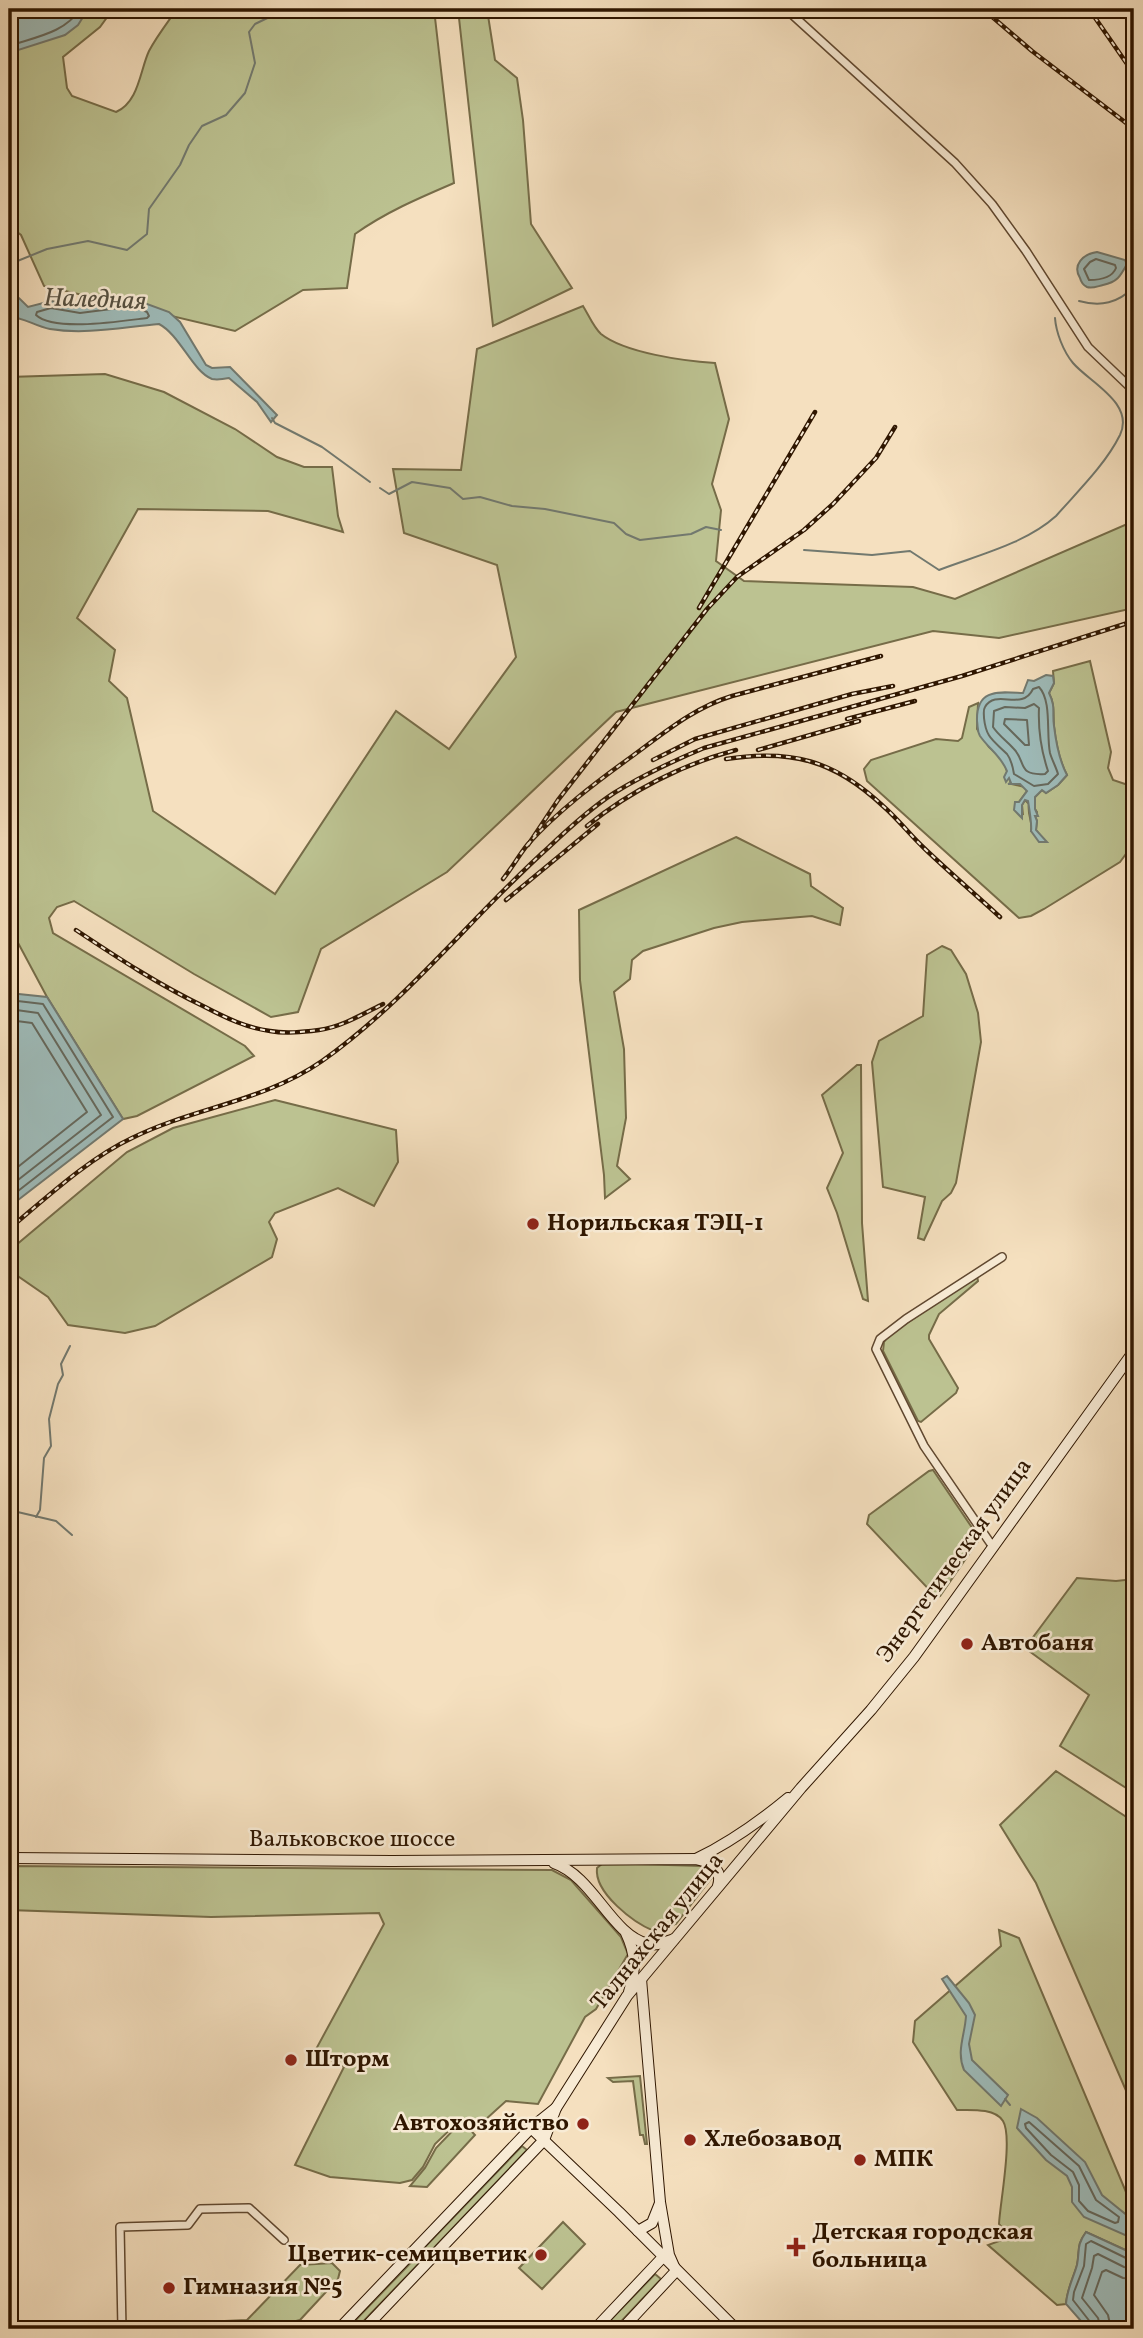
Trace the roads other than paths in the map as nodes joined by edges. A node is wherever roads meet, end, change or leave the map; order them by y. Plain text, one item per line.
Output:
1 (786, 9) edge
2 (1134, 391) edge
3 (1002, 1257) dead end
4 (1134, 1351) edge
5 (993, 1547) junction
6 (801, 1787) junction
7 (9, 1858) edge
8 (695, 1859) junction
9 (597, 1860) junction
10 (551, 1861) junction
11 (584, 1879) junction
12 (721, 1883) junction
13 (625, 1931) junction
14 (675, 1939) junction
15 (641, 1979) junction
16 (627, 1996) junction
17 (556, 2108) junction
18 (531, 2128) junction
19 (544, 2140) junction
20 (660, 2202) junction
21 (638, 2231) junction
22 (284, 2240) dead end
23 (663, 2257) junction
24 (676, 2272) junction
25 (122, 2329) edge
26 (339, 2329) edge
27 (364, 2329) edge
28 (594, 2329) edge
29 (622, 2329) edge
30 (736, 2329) edge

1 - 2 street
3 - 5 street
4 - 5 main road, Энергетическая улица
5 - 6 main road, Энергетическая улица
6 - 8 main road, Вальковское шоссе
6 - 12 main road, Талнахская улица
7 - 10 main road, Вальковское шоссе
8 - 9 main road, Вальковское шоссе
8 - 12 main road, Вальковское шоссе
9 - 10 main road, Вальковское шоссе
9 - 11 main road
10 - 11 main road
11 - 13 main road
12 - 14 main road, Талнахская улица
13 - 14 main road
13 - 16 main road
14 - 15 main road, Талнахская улица
15 - 16 main road, Талнахская улица
15 - 20 main road
16 - 17 main road, Талнахская улица
17 - 18 main road, Талнахская улица
17 - 19 main road, Талнахская улица
18 - 19 main road
18 - 26 main road, Талнахская улица
19 - 21 main road
19 - 27 main road, Талнахская улица
20 - 21 main road
20 - 24 main road
21 - 23 main road
22 - 25 street
23 - 24 main road
23 - 28 main road
24 - 29 main road
24 - 30 main road

